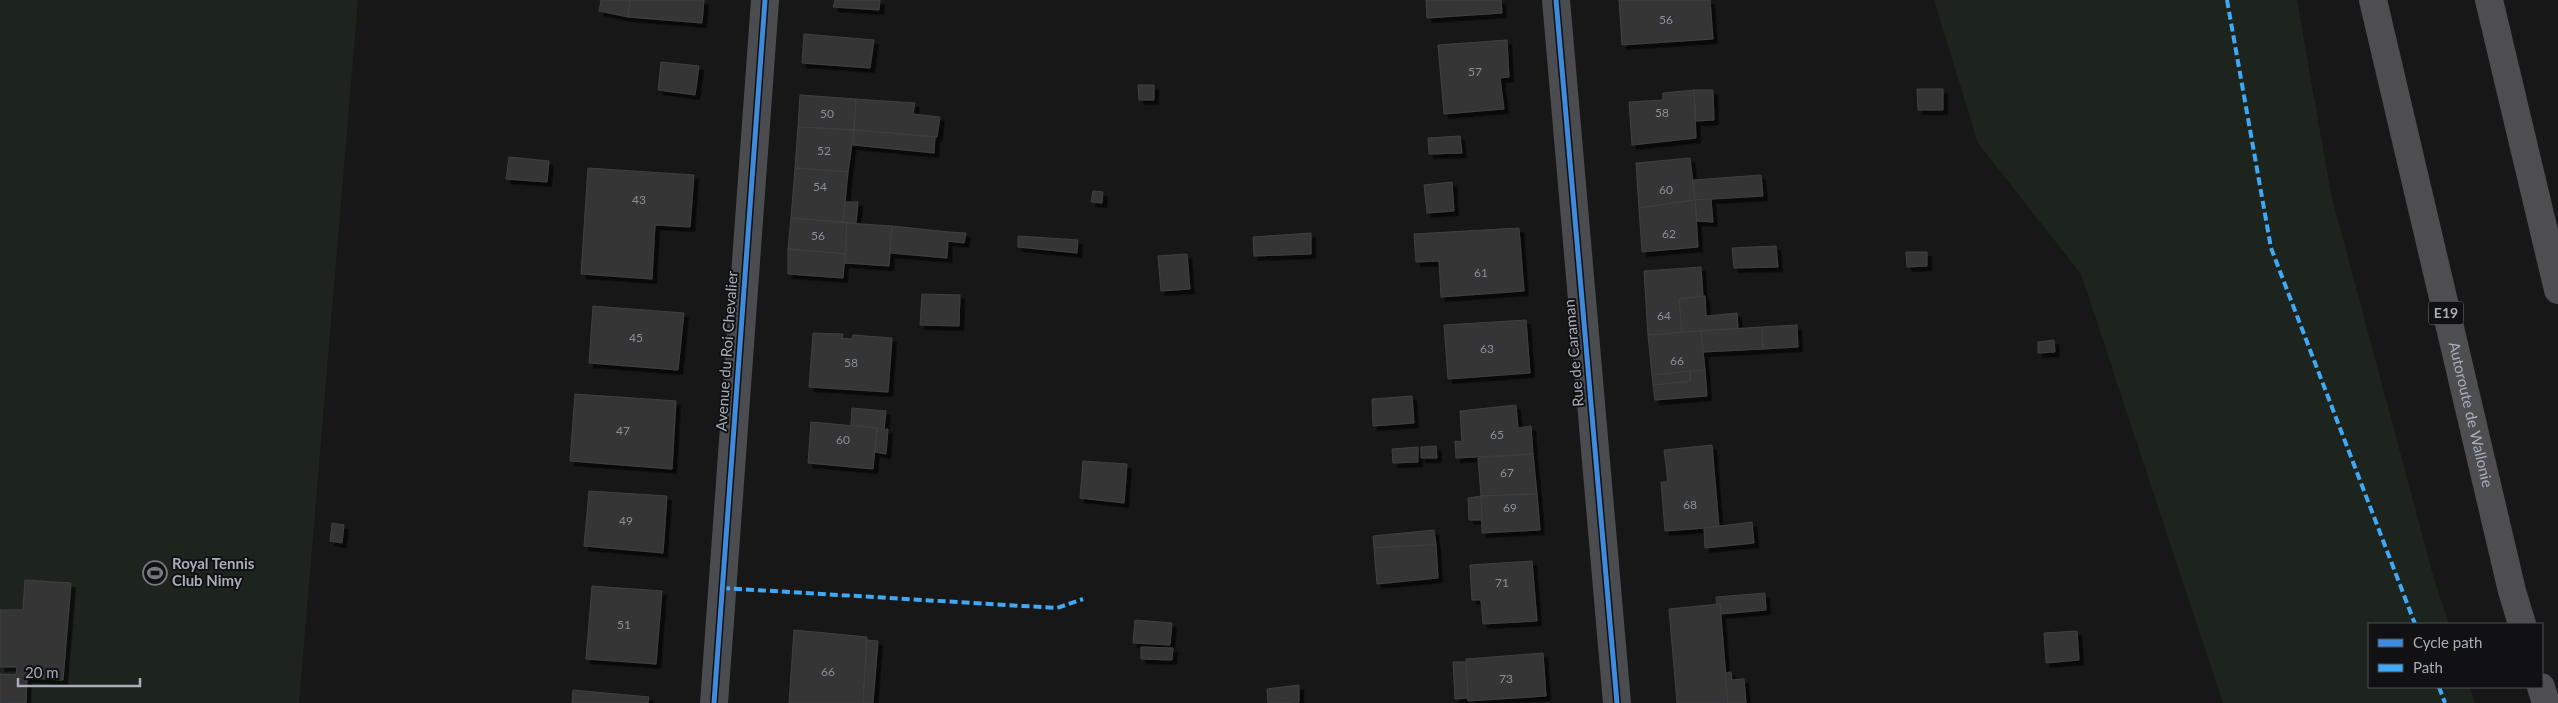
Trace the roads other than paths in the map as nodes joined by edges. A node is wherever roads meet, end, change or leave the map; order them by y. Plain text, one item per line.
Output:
1 (765, 0) edge
2 (1556, 0) edge
3 (2373, 0) edge
4 (2489, 0) edge
5 (2558, 290) edge
6 (2522, 623) edge
7 (2542, 688) edge
8 (714, 703) edge
9 (1618, 703) edge
10 (2546, 703) edge

1 - 8 street, Avenue du Roi Chevalier
2 - 9 street, Rue de Caraman
3 - 6 highway, Autoroute de Wallonie / E19
4 - 5 highway
7 - 10 highway

